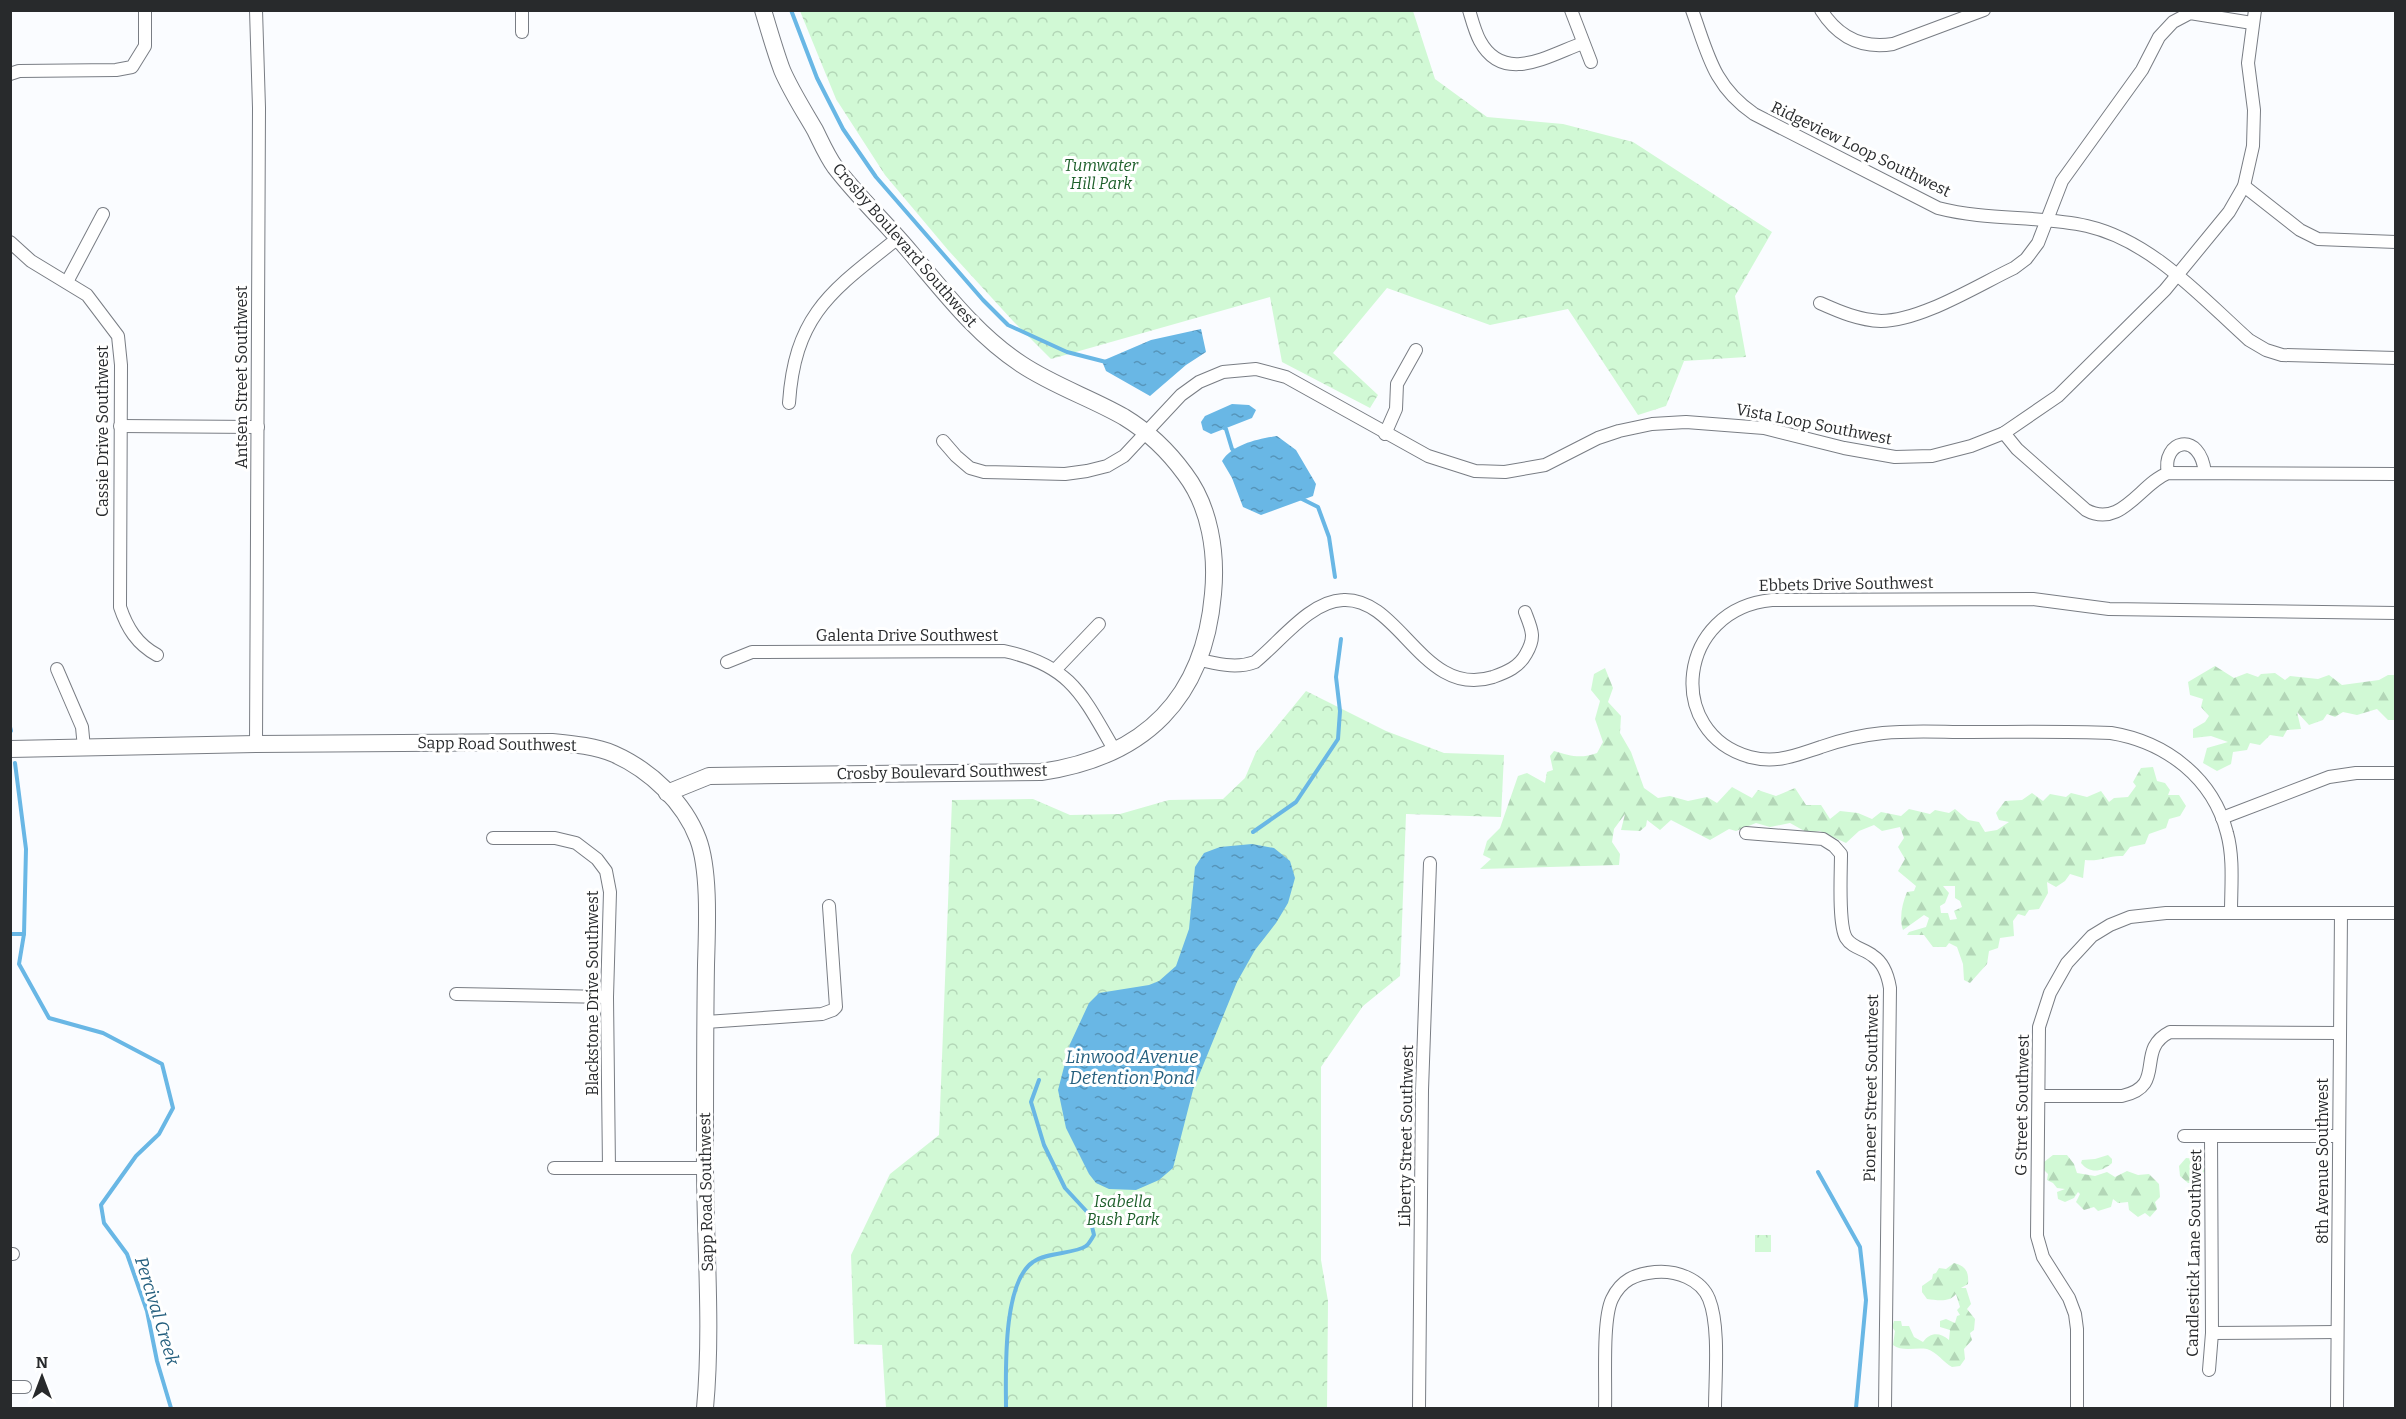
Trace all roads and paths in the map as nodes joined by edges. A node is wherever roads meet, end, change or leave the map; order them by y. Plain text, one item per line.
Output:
1 (145, 10) edge
2 (256, 10) edge
3 (522, 10) edge
4 (763, 10) edge
5 (1469, 10) edge
6 (1571, 10) edge
7 (1692, 10) edge
8 (1821, 10) edge
9 (1984, 10) edge
10 (2255, 10) edge
11 (2190, 12) edge
12 (2252, 23) junction
13 (522, 32) dead end
14 (1583, 42) junction
15 (1591, 62) dead end
16 (10, 74) edge
17 (2244, 186) junction
18 (103, 214) dead end
19 (2046, 222) junction
20 (898, 238) junction
21 (10, 242) edge
22 (2396, 242) edge
23 (2177, 276) junction
24 (67, 282) junction
25 (1820, 303) dead end
26 (1416, 350) dead end
27 (2396, 358) edge
28 (789, 403) dead end
29 (120, 426) junction
30 (258, 427) junction
31 (2004, 433) junction
32 (1147, 434) junction
33 (1385, 434) junction
34 (943, 441) dead end
35 (2168, 472) junction
36 (2205, 473) junction
37 (2396, 474) edge
38 (1525, 612) dead end
39 (2396, 613) edge
40 (1099, 624) dead end
41 (157, 655) dead end
42 (1200, 660) junction
43 (727, 662) dead end
44 (57, 669) dead end
45 (1056, 669) junction
46 (256, 744) junction
47 (10, 748) edge
48 (84, 748) junction
49 (1115, 751) junction
50 (2396, 773) edge
51 (667, 793) junction
52 (2222, 818) junction
53 (1746, 833) dead end
54 (494, 838) dead end
55 (1430, 863) dead end
56 (829, 906) dead end
57 (2231, 912) junction
58 (2341, 913) junction
59 (2396, 914) edge
60 (456, 994) dead end
61 (607, 997) junction
62 (705, 1022) junction
63 (2340, 1033) junction
64 (2039, 1096) junction
65 (2211, 1136) junction
66 (2184, 1137) dead end
67 (2338, 1137) junction
68 (554, 1168) dead end
69 (609, 1168) junction
70 (705, 1168) junction
71 (2337, 1332) junction
72 (2212, 1333) junction
73 (2209, 1370) dead end
74 (10, 1387) edge
75 (25, 1387) dead end
76 (705, 1408) edge
77 (1419, 1408) edge
78 (1605, 1408) edge
79 (1715, 1408) edge
80 (1885, 1408) edge
81 (2077, 1408) edge
82 (2337, 1408) edge

1 - 16 street
2 - 30 street, Antsen Street Southwest
3 - 13 street
4 - 20 street, Crosby Boulevard Southwest
5 - 14 street
6 - 14 street
7 - 19 street, Ridgeview Loop Southwest
8 - 9 street
10 - 12 street, Vista Loop Southwest
11 - 12 street
11 - 19 street
12 - 17 street, Vista Loop Southwest
14 - 15 street
17 - 22 street
17 - 23 street, Vista Loop Southwest
18 - 24 street
19 - 23 street, Ridgeview Loop Southwest
19 - 25 street
20 - 28 street
20 - 32 street, Crosby Boulevard Southwest
21 - 24 street, Cassie Drive Southwest
23 - 27 street, Ridgeview Loop Southwest
23 - 31 street, Vista Loop Southwest
24 - 29 street, Cassie Drive Southwest
26 - 33 street
29 - 30 street
29 - 41 street, Cassie Drive Southwest
30 - 46 street, Antsen Street Southwest
31 - 33 street, Vista Loop Southwest
31 - 35 street
32 - 33 street, Vista Loop Southwest
32 - 34 street, Vista Loop Southwest
32 - 42 street, Crosby Boulevard Southwest
35 - 36 street
35 - 36 street
36 - 37 street
38 - 42 street
39 - 52 street, Ebbets Drive Southwest
40 - 45 street
42 - 49 street, Crosby Boulevard Southwest
43 - 45 street, Galenta Drive Southwest
44 - 48 street
45 - 49 street, Galenta Drive Southwest
46 - 48 street, Sapp Road Southwest
46 - 51 street, Sapp Road Southwest
47 - 48 street, Sapp Road Southwest
49 - 51 street, Crosby Boulevard Southwest
50 - 52 street
51 - 62 street, Sapp Road Southwest
52 - 57 street, Ebbets Drive Southwest
53 - 80 street, Pioneer Street Southwest
54 - 61 street, Blackstone Drive Southwest
55 - 77 street, Liberty Street Southwest
56 - 62 street
57 - 58 street, G Street Southwest
57 - 64 street, G Street Southwest
58 - 59 street, G Street Southwest
58 - 63 street, 8th Avenue Southwest
60 - 61 street
61 - 69 street, Blackstone Drive Southwest
62 - 70 street, Sapp Road Southwest
63 - 64 street
63 - 67 street, 8th Avenue Southwest
64 - 81 street, G Street Southwest
65 - 66 street
65 - 67 street
65 - 72 street, Candlestick Lane Southwest
67 - 71 street, 8th Avenue Southwest
68 - 69 street
69 - 70 street
70 - 76 street, Sapp Road Southwest
71 - 72 street
71 - 82 street, 8th Avenue Southwest
72 - 73 street, Candlestick Lane Southwest
74 - 75 street
78 - 79 street

